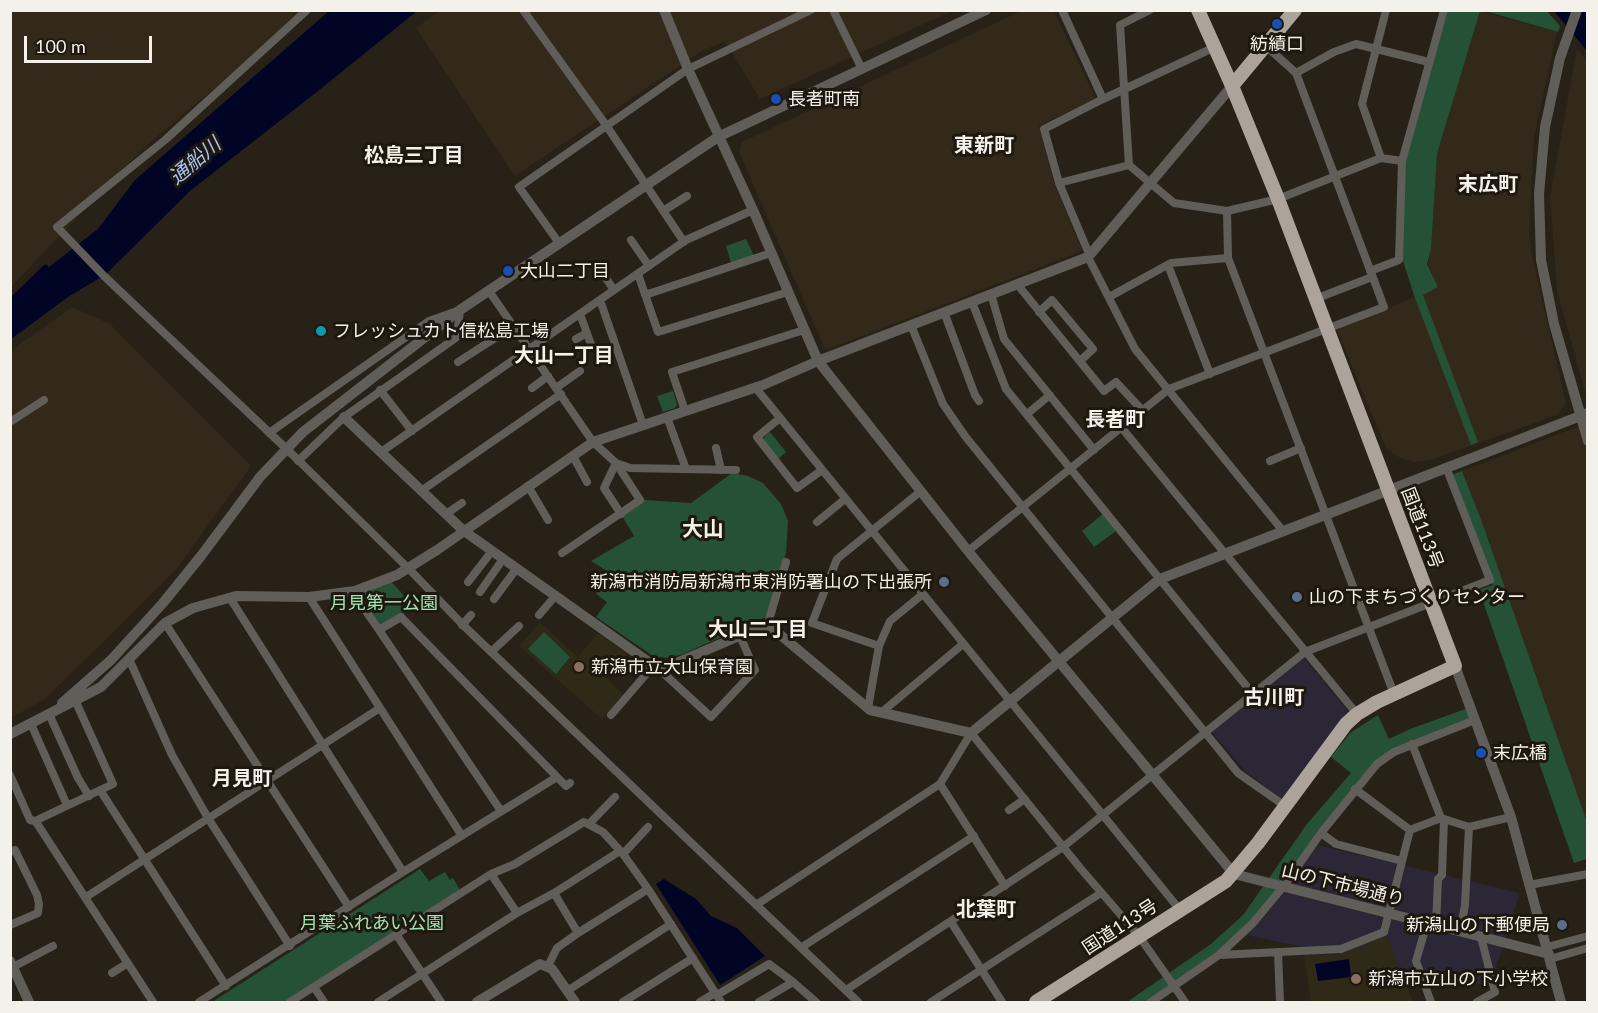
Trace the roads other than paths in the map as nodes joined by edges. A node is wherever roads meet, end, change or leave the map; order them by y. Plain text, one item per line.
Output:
1 (307, 10) edge
2 (523, 10) edge
3 (664, 10) edge
4 (812, 10) edge
5 (833, 10) edge
6 (986, 10) edge
7 (1062, 10) edge
8 (1150, 10) edge
9 (1198, 10) edge
10 (1295, 10) edge
11 (1386, 10) edge
12 (1444, 10) edge
13 (1576, 10) edge
14 (1266, 46) junction
15 (1215, 47) junction
16 (1376, 48) junction
17 (1430, 62) junction
18 (688, 69) junction
19 (861, 69) junction
20 (1296, 73) junction
21 (1232, 86) junction
22 (1124, 90) junction
23 (1103, 99) junction
24 (606, 125) junction
25 (718, 137) junction
26 (1382, 158) junction
27 (1402, 161) junction
28 (1129, 165) junction
29 (1334, 177) junction
30 (1059, 183) junction
31 (1150, 183) junction
32 (647, 186) junction
33 (687, 196) dead end
34 (1278, 199) junction
35 (753, 210) junction
36 (663, 211) junction
37 (1227, 211) junction
38 (631, 240) dead end
39 (684, 242) junction
40 (560, 243) junction
41 (771, 253) junction
42 (1089, 256) junction
43 (1228, 258) junction
44 (597, 265) dead end
45 (1168, 265) junction
46 (648, 266) junction
47 (638, 274) junction
48 (1371, 274) junction
49 (1017, 284) junction
50 (614, 290) junction
51 (489, 291) junction
52 (788, 292) junction
53 (991, 294) junction
54 (645, 295) junction
55 (1109, 297) junction
56 (1316, 299) junction
57 (600, 300) junction
58 (972, 302) junction
59 (460, 310) junction
60 (944, 312) junction
61 (1039, 312) junction
62 (580, 314) junction
63 (911, 325) junction
64 (514, 326) junction
65 (1327, 329) junction
66 (804, 330) junction
67 (587, 333) junction
68 (576, 339) dead end
69 (592, 347) dead end
70 (529, 349) junction
71 (1264, 353) junction
72 (818, 361) junction
73 (1080, 361) junction
74 (458, 363) dead end
75 (580, 371) dead end
76 (1210, 374) junction
77 (548, 376) junction
78 (755, 387) junction
79 (532, 388) dead end
80 (1169, 389) junction
81 (380, 390) junction
82 (559, 391) junction
83 (1050, 395) junction
84 (44, 400) dead end
85 (979, 401) dead end
86 (1142, 410) junction
87 (685, 411) junction
88 (1027, 414) junction
89 (1584, 414) edge
90 (344, 417) junction
91 (668, 417) junction
92 (780, 418) junction
93 (10, 422) edge
94 (643, 425) junction
95 (1121, 427) junction
96 (412, 431) junction
97 (272, 436) junction
98 (1587, 441) edge
99 (593, 442) junction
100 (716, 448) dead end
101 (1301, 448) junction
102 (1094, 450) junction
103 (381, 452) junction
104 (573, 456) junction
105 (297, 459) junction
106 (1270, 461) dead end
107 (616, 463) junction
108 (1446, 467) junction
109 (1071, 468) junction
110 (686, 469) junction
111 (721, 470) junction
112 (736, 470) dead end
113 (822, 470) junction
114 (587, 482) dead end
115 (528, 486) junction
116 (1388, 490) junction
117 (421, 491) junction
118 (921, 491) junction
119 (845, 499) junction
120 (462, 503) dead end
121 (1024, 506) junction
122 (446, 514) junction
123 (621, 514) junction
124 (1326, 516) junction
125 (548, 520) dead end
126 (817, 522) dead end
127 (871, 530) junction
128 (464, 531) junction
129 (1283, 531) junction
130 (492, 551) junction
131 (968, 551) junction
132 (562, 553) dead end
133 (1224, 554) junction
134 (503, 558) junction
135 (786, 562) dead end
136 (409, 568) junction
137 (517, 568) junction
138 (1160, 579) junction
139 (468, 582) dead end
140 (352, 591) junction
141 (480, 592) dead end
142 (922, 594) junction
143 (556, 595) junction
144 (309, 597) junction
145 (230, 598) junction
146 (494, 599) dead end
147 (1431, 602) junction
148 (471, 615) dead end
149 (539, 615) dead end
150 (1113, 616) junction
151 (165, 623) junction
152 (462, 625) junction
153 (519, 626) dead end
154 (1368, 627) junction
155 (770, 629) junction
156 (379, 630) junction
157 (740, 636) junction
158 (963, 644) junction
159 (879, 646) junction
160 (1305, 651) junction
161 (491, 652) junction
162 (129, 659) junction
163 (1059, 660) junction
164 (1455, 666) junction
165 (657, 667) junction
166 (1252, 693) junction
167 (1394, 694) junction
168 (75, 700) junction
169 (1010, 701) junction
170 (380, 708) junction
171 (868, 708) junction
172 (882, 712) junction
173 (50, 714) junction
174 (1357, 714) junction
175 (611, 715) dead end
176 (1475, 720) junction
177 (31, 724) junction
178 (1205, 732) junction
179 (970, 733) junction
180 (10, 734) edge
181 (323, 744) junction
182 (1412, 744) junction
183 (10, 775) edge
184 (1152, 775) junction
185 (557, 777) junction
186 (267, 781) junction
187 (570, 783) dead end
188 (940, 784) junction
189 (1355, 789) junction
190 (100, 790) junction
191 (88, 796) junction
192 (615, 798) dead end
193 (1025, 799) junction
194 (67, 805) junction
195 (1285, 806) junction
196 (1009, 810) dead end
197 (501, 812) junction
198 (1104, 815) junction
199 (1511, 817) junction
200 (208, 818) junction
201 (1442, 818) junction
202 (35, 821) junction
203 (589, 824) junction
204 (648, 827) dead end
205 (1469, 827) junction
206 (1410, 830) junction
207 (1321, 833) junction
208 (462, 836) junction
209 (974, 836) junction
210 (1063, 847) junction
211 (10, 852) edge
212 (621, 852) junction
213 (145, 860) junction
214 (1402, 861) junction
215 (403, 872) junction
216 (491, 874) junction
217 (1234, 874) junction
218 (1587, 874) edge
219 (1529, 885) junction
220 (1005, 886) junction
221 (1283, 887) junction
222 (648, 889) junction
223 (554, 893) junction
224 (1101, 893) junction
225 (86, 897) junction
226 (756, 904) junction
227 (349, 907) junction
228 (1180, 910) junction
229 (517, 913) junction
230 (1389, 913) junction
231 (951, 922) junction
232 (671, 924) junction
233 (1431, 924) junction
234 (10, 925) edge
235 (1460, 932) junction
236 (578, 933) junction
237 (396, 934) junction
238 (1139, 936) junction
239 (1587, 936) edge
240 (1481, 937) junction
241 (290, 945) junction
242 (53, 946) dead end
243 (802, 947) junction
244 (1587, 948) edge
245 (1278, 952) junction
246 (1548, 953) junction
247 (1219, 955) junction
248 (693, 958) junction
249 (128, 963) junction
250 (12, 964) edge
251 (548, 966) junction
252 (981, 970) junction
253 (112, 973) dead end
254 (422, 974) junction
255 (793, 982) junction
256 (226, 986) junction
257 (314, 987) junction
258 (1174, 987) junction
259 (846, 990) junction
260 (567, 991) junction
261 (1495, 992) junction
262 (718, 997) edge
263 (29, 1002) edge
264 (153, 1002) edge
265 (199, 1002) edge
266 (290, 1002) edge
267 (324, 1002) edge
268 (378, 1002) edge
269 (441, 1002) edge
270 (477, 1002) edge
271 (575, 1002) edge
272 (623, 1002) edge
273 (700, 1002) edge
274 (759, 1002) edge
275 (816, 1002) edge
276 (858, 1002) edge
277 (931, 1002) edge
278 (1002, 1002) edge
279 (1036, 1002) edge
280 (1151, 1002) edge
281 (1185, 1002) edge
282 (1280, 1002) edge
283 (1431, 1002) edge
284 (1477, 1002) edge
285 (1498, 1002) edge
286 (1561, 1002) edge

1 - 97 street
2 - 24 street
3 - 18 street
4 - 18 street
5 - 19 street
6 - 19 street
7 - 23 street
8 - 22 street
9 - 15 highway, 国道113号
10 - 14 highway
11 - 16 street
12 - 17 street
13 - 89 street
14 - 20 street
14 - 21 highway
15 - 21 highway, 国道113号
15 - 22 street
16 - 17 street
16 - 20 street
16 - 26 street
17 - 27 street
18 - 24 street
18 - 25 street
19 - 25 street
20 - 29 street
21 - 31 street
21 - 34 highway, 国道113号
22 - 23 street
22 - 28 street
23 - 30 street
24 - 32 street
24 - 40 street
25 - 32 street
25 - 35 street
26 - 27 street
26 - 29 street
27 - 48 street
28 - 30 street
28 - 31 street
29 - 34 street
29 - 48 street
30 - 42 street
31 - 37 street
31 - 42 street
32 - 36 street
32 - 40 street
33 - 36 street
34 - 37 street
34 - 56 highway, 国道113号
35 - 39 street
35 - 41 street
36 - 39 street
37 - 43 street
38 - 46 street
39 - 46 street
40 - 51 street
41 - 52 street
41 - 54 street
42 - 49 street
42 - 55 street
43 - 45 street
43 - 71 street
44 - 50 street
45 - 55 street
45 - 76 street
46 - 47 street
47 - 50 street
47 - 54 street
48 - 56 street
48 - 65 street
49 - 53 street
49 - 61 street
50 - 57 street
51 - 59 street
51 - 64 street
52 - 54 street
52 - 66 street
53 - 58 street
53 - 83 street
55 - 80 street
56 - 65 highway, 国道113号
57 - 62 street
57 - 94 street
58 - 60 street
58 - 88 street
59 - 81 street
59 - 97 street
59 - 173 street
60 - 63 street
60 - 85 street
61 - 73 street
61 - 73 street
62 - 67 street
62 - 70 street
63 - 72 street
63 - 121 street
64 - 70 street
64 - 74 street
65 - 71 street
65 - 116 highway, 国道113号
66 - 72 street
66 - 87 street
67 - 68 street
67 - 69 street
70 - 77 street
70 - 96 street
71 - 76 street
71 - 101 street
72 - 78 street
72 - 118 street
73 - 86 street
75 - 82 street
76 - 80 street
77 - 79 street
77 - 82 street
78 - 87 street
78 - 92 street
80 - 86 street
80 - 129 street
81 - 90 street
81 - 96 street
82 - 99 street
82 - 117 street
83 - 88 street
83 - 102 street
84 - 93 street
86 - 95 street
87 - 91 street
88 - 109 street
89 - 98 street
89 - 108 street
90 - 103 street
90 - 105 street
91 - 94 street
91 - 110 street
92 - 113 street
92 - 113 street
94 - 99 street
95 - 102 street
95 - 133 street
96 - 103 street
97 - 105 street, bridge
99 - 104 street
99 - 107 street
100 - 111 street
101 - 106 street
101 - 124 street
102 - 109 street
103 - 117 street
104 - 114 street
104 - 115 street
105 - 136 street
107 - 110 street
107 - 123 street
107 - 123 street
108 - 116 street
108 - 147 street
109 - 121 street
109 - 138 street
110 - 111 street
111 - 112 street
113 - 119 street
115 - 125 street
115 - 128 street
116 - 124 street
116 - 147 highway, 国道113号
117 - 122 street
118 - 127 street
118 - 131 street
119 - 126 street
119 - 127 street
120 - 122 street
121 - 131 street
121 - 150 street
122 - 128 street
123 - 132 street
124 - 129 street
124 - 154 street
127 - 142 street
127 - 159 street
128 - 130 street
128 - 136 street
129 - 133 street
130 - 134 street
130 - 139 street
131 - 163 street
133 - 138 street
133 - 160 street
134 - 137 street
134 - 141 street
135 - 155 street
136 - 140 street
136 - 152 street
137 - 143 street
137 - 146 street
138 - 150 street
138 - 166 street
140 - 144 street
140 - 156 street
142 - 158 street
142 - 159 street
143 - 149 street
143 - 165 street
144 - 145 street
144 - 170 street
145 - 151 street
145 - 181 street
147 - 154 street
147 - 164 highway, 国道113号
148 - 152 street
150 - 163 street
150 - 178 street
151 - 162 street
151 - 186 street
152 - 161 street
153 - 161 street
154 - 160 street
154 - 167 street
155 - 157 street
155 - 171 street
156 - 185 street
156 - 197 street
157 - 165 street
157 - 165 street
158 - 169 street
158 - 172 street
159 - 171 street
160 - 166 street
160 - 174 street
161 - 226 street
162 - 168 street
162 - 200 street
163 - 169 street
163 - 184 street
164 - 167 highway, 国道113号
164 - 176 street
165 - 175 street
166 - 178 street
167 - 174 highway, 国道113号
168 - 173 street
168 - 190 street
169 - 179 street
169 - 198 street
170 - 181 street
170 - 208 street
171 - 172 street
172 - 179 street
173 - 177 street
173 - 191 street
174 - 195 highway, 国道113号
176 - 182 street
176 - 199 street
177 - 180 street
177 - 194 street
178 - 184 street
178 - 195 street
179 - 188 street
179 - 193 street
181 - 186 street
181 - 215 street
182 - 189 street
182 - 201 street
183 - 202 street
184 - 198 street
184 - 217 street
185 - 187 street
185 - 197 street
186 - 200 street
186 - 227 street
188 - 209 street
188 - 226 street
189 - 206 street
189 - 207 street
190 - 191 street
190 - 213 street
191 - 194 street
192 - 203 street
193 - 196 street
193 - 210 street
194 - 202 street
195 - 217 highway, 国道113号
197 - 208 street
198 - 210 street
198 - 228 street
199 - 205 street
199 - 219 street
200 - 213 street
200 - 241 street
201 - 205 street
201 - 206 street
201 - 233 street
202 - 225 street
203 - 212 street
203 - 216 street
204 - 212 street
205 - 235 street
206 - 214 street
207 - 214 street
207 - 221 street
208 - 215 street
209 - 220 street
209 - 243 street
210 - 220 street
210 - 224 street
211 - 234 street
212 - 222 street
212 - 223 street
213 - 225 street
213 - 256 street
214 - 230 street
215 - 227 street
216 - 229 street
216 - 237 street
217 - 221 street, 山の下市場通り
217 - 228 highway, 国道113号
218 - 219 street
219 - 246 street
220 - 231 street
221 - 230 street, 山の下市場通り
221 - 247 street
222 - 232 street
222 - 236 street
223 - 229 street
223 - 236 street
224 - 238 street
224 - 252 street
225 - 249 street
226 - 243 street
227 - 241 street
228 - 238 highway, 国道113号
229 - 254 street
230 - 233 street, 山の下市場通り
230 - 245 street
231 - 252 street
231 - 259 street
232 - 248 street
232 - 260 street
233 - 235 street, 山の下市場通り
233 - 283 street
235 - 240 street, 山の下市場通り
236 - 251 street
237 - 254 street
237 - 257 street
238 - 258 street
238 - 279 highway, 国道113号
239 - 246 street
240 - 246 street, 山の下市場通り
240 - 261 street
241 - 256 street
242 - 250 street
243 - 259 street
244 - 246 street
245 - 247 street
245 - 282 street
246 - 286 street
247 - 258 street
248 - 262 street
248 - 272 street
249 - 253 street
249 - 264 street
250 - 263 street
251 - 260 street
251 - 270 street
252 - 277 street
252 - 278 street
254 - 268 street
254 - 269 street
255 - 262 street
255 - 274 street
255 - 275 street
256 - 265 street
257 - 266 street
257 - 267 street
258 - 280 street
258 - 281 street
259 - 276 street
260 - 271 street
261 - 284 street
261 - 285 street
262 - 273 street

